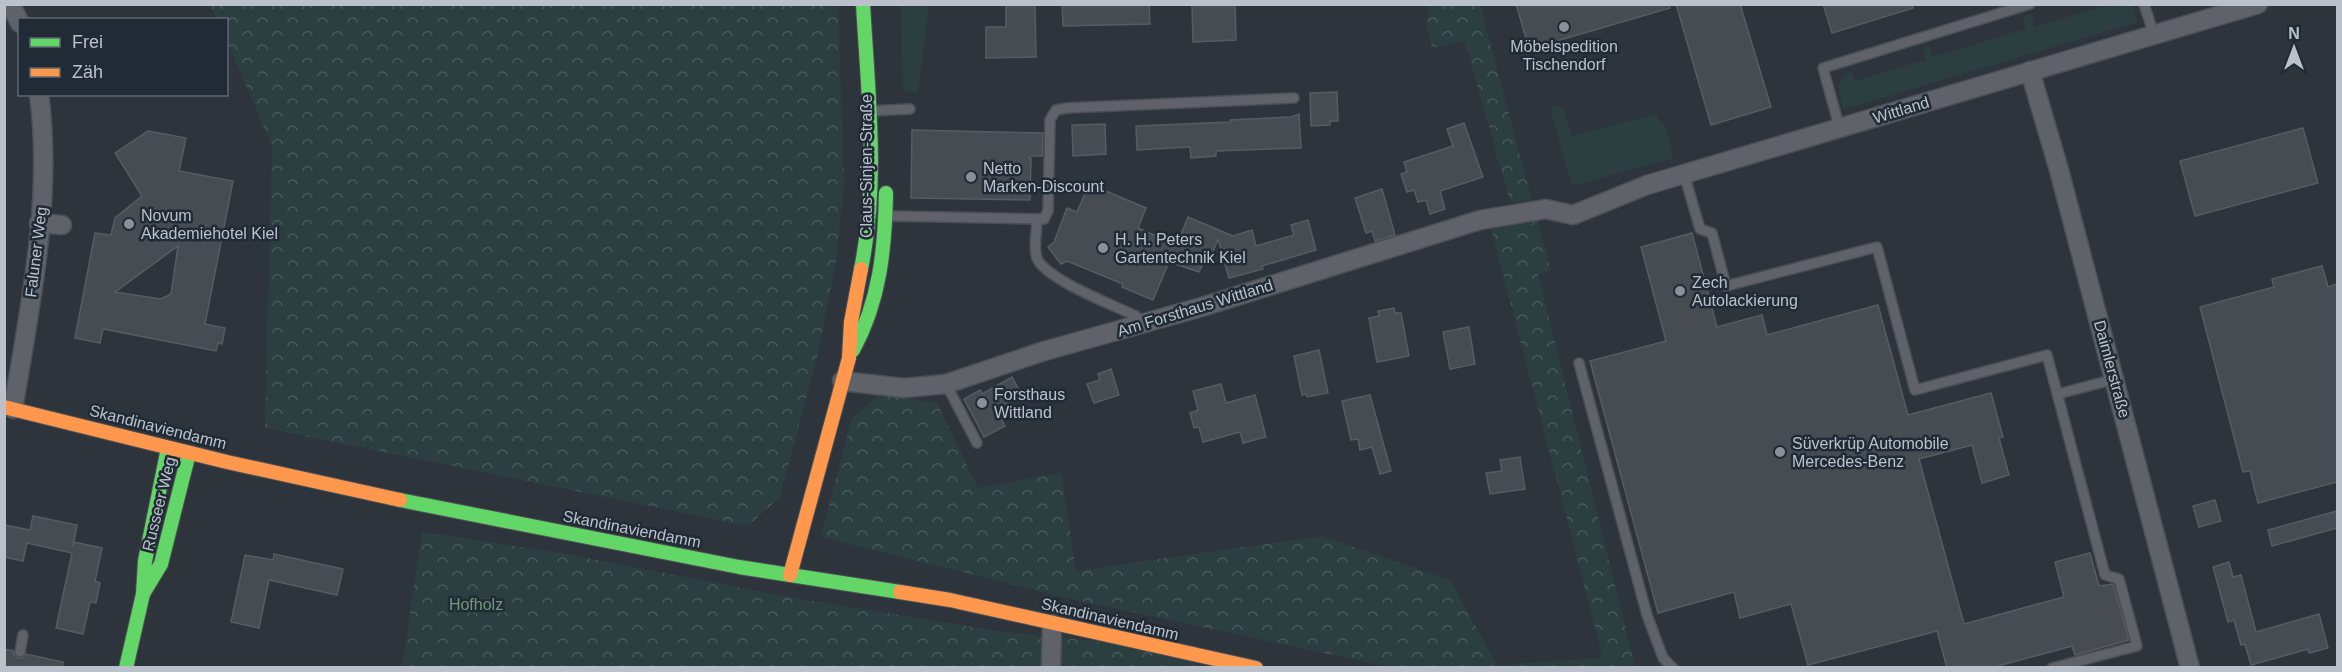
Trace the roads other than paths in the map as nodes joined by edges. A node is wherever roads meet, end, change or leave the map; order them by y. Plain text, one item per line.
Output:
1 (10, 4) edge
2 (863, 4) edge
3 (2030, 4) edge
4 (2144, 4) edge
5 (2258, 4) edge
6 (18, 19) edge
7 (2154, 35) junction
8 (881, 66) dead end
9 (2030, 71) junction
10 (39, 96) edge
11 (1294, 98) dead end
12 (910, 109) dead end
13 (876, 111) junction
14 (1840, 129) junction
15 (885, 154) dead end
16 (1684, 174) junction
17 (885, 175) dead end
18 (1546, 208) joint
19 (869, 216) junction
20 (886, 216) junction
21 (1037, 220) junction
22 (39, 223) junction
23 (62, 225) dead end
24 (1139, 326) junction
25 (849, 358) junction
26 (1580, 363) dead end
27 (2115, 379) junction
28 (842, 381) junction
29 (946, 384) junction
30 (2058, 394) junction
31 (9, 408) edge
32 (977, 442) dead end
33 (168, 448) junction
34 (189, 453) junction
35 (790, 575) junction
36 (143, 594) junction
37 (1052, 624) junction
38 (23, 635) dead end
39 (20, 652) dead end
40 (126, 668) edge
41 (1051, 668) edge
42 (1256, 668) edge
43 (1673, 668) edge
44 (2052, 668) edge
45 (2190, 668) edge

1 - 6 street
2 - 13 main road, Claus-Sinjen-Straße
3 - 14 lane
4 - 7 lane
5 - 7 street, Wittland
7 - 9 street, Wittland
8 - 13 main road, Claus-Sinjen-Straße
9 - 14 street, Wittland
9 - 27 street, Daimlerstraße
10 - 22 street, Faluner Weg
11 - 21 lane
12 - 13 lane
13 - 15 main road, Claus-Sinjen-Straße
13 - 19 main road, Claus-Sinjen-Straße
14 - 16 street, Wittland
16 - 18 street, Wittland
16 - 30 lane
17 - 20 main road, Claus-Sinjen-Straße
18 - 24 street, Am Forsthaus Wittland
19 - 20 lane
19 - 25 main road, Claus-Sinjen-Straße
20 - 21 lane
20 - 25 main road, Claus-Sinjen-Straße
21 - 24 lane
22 - 23 street
22 - 31 street, Faluner Weg
24 - 29 street, Am Forsthaus Wittland
25 - 28 main road, Claus-Sinjen-Straße
26 - 43 lane
27 - 30 lane
27 - 45 street, Daimlerstraße
28 - 29 street, Am Forsthaus Wittland
28 - 35 main road, Claus-Sinjen-Straße
29 - 32 lane
30 - 44 lane
31 - 33 main road, Skandinaviendamm
33 - 34 main road, Skandinaviendamm
33 - 36 main road, Russeer Weg
34 - 35 main road, Skandinaviendamm
34 - 36 main road, Russeer Weg
35 - 37 main road, Skandinaviendamm
36 - 40 main road, Russeer Weg
37 - 41 street
37 - 42 main road, Skandinaviendamm
38 - 39 lane

